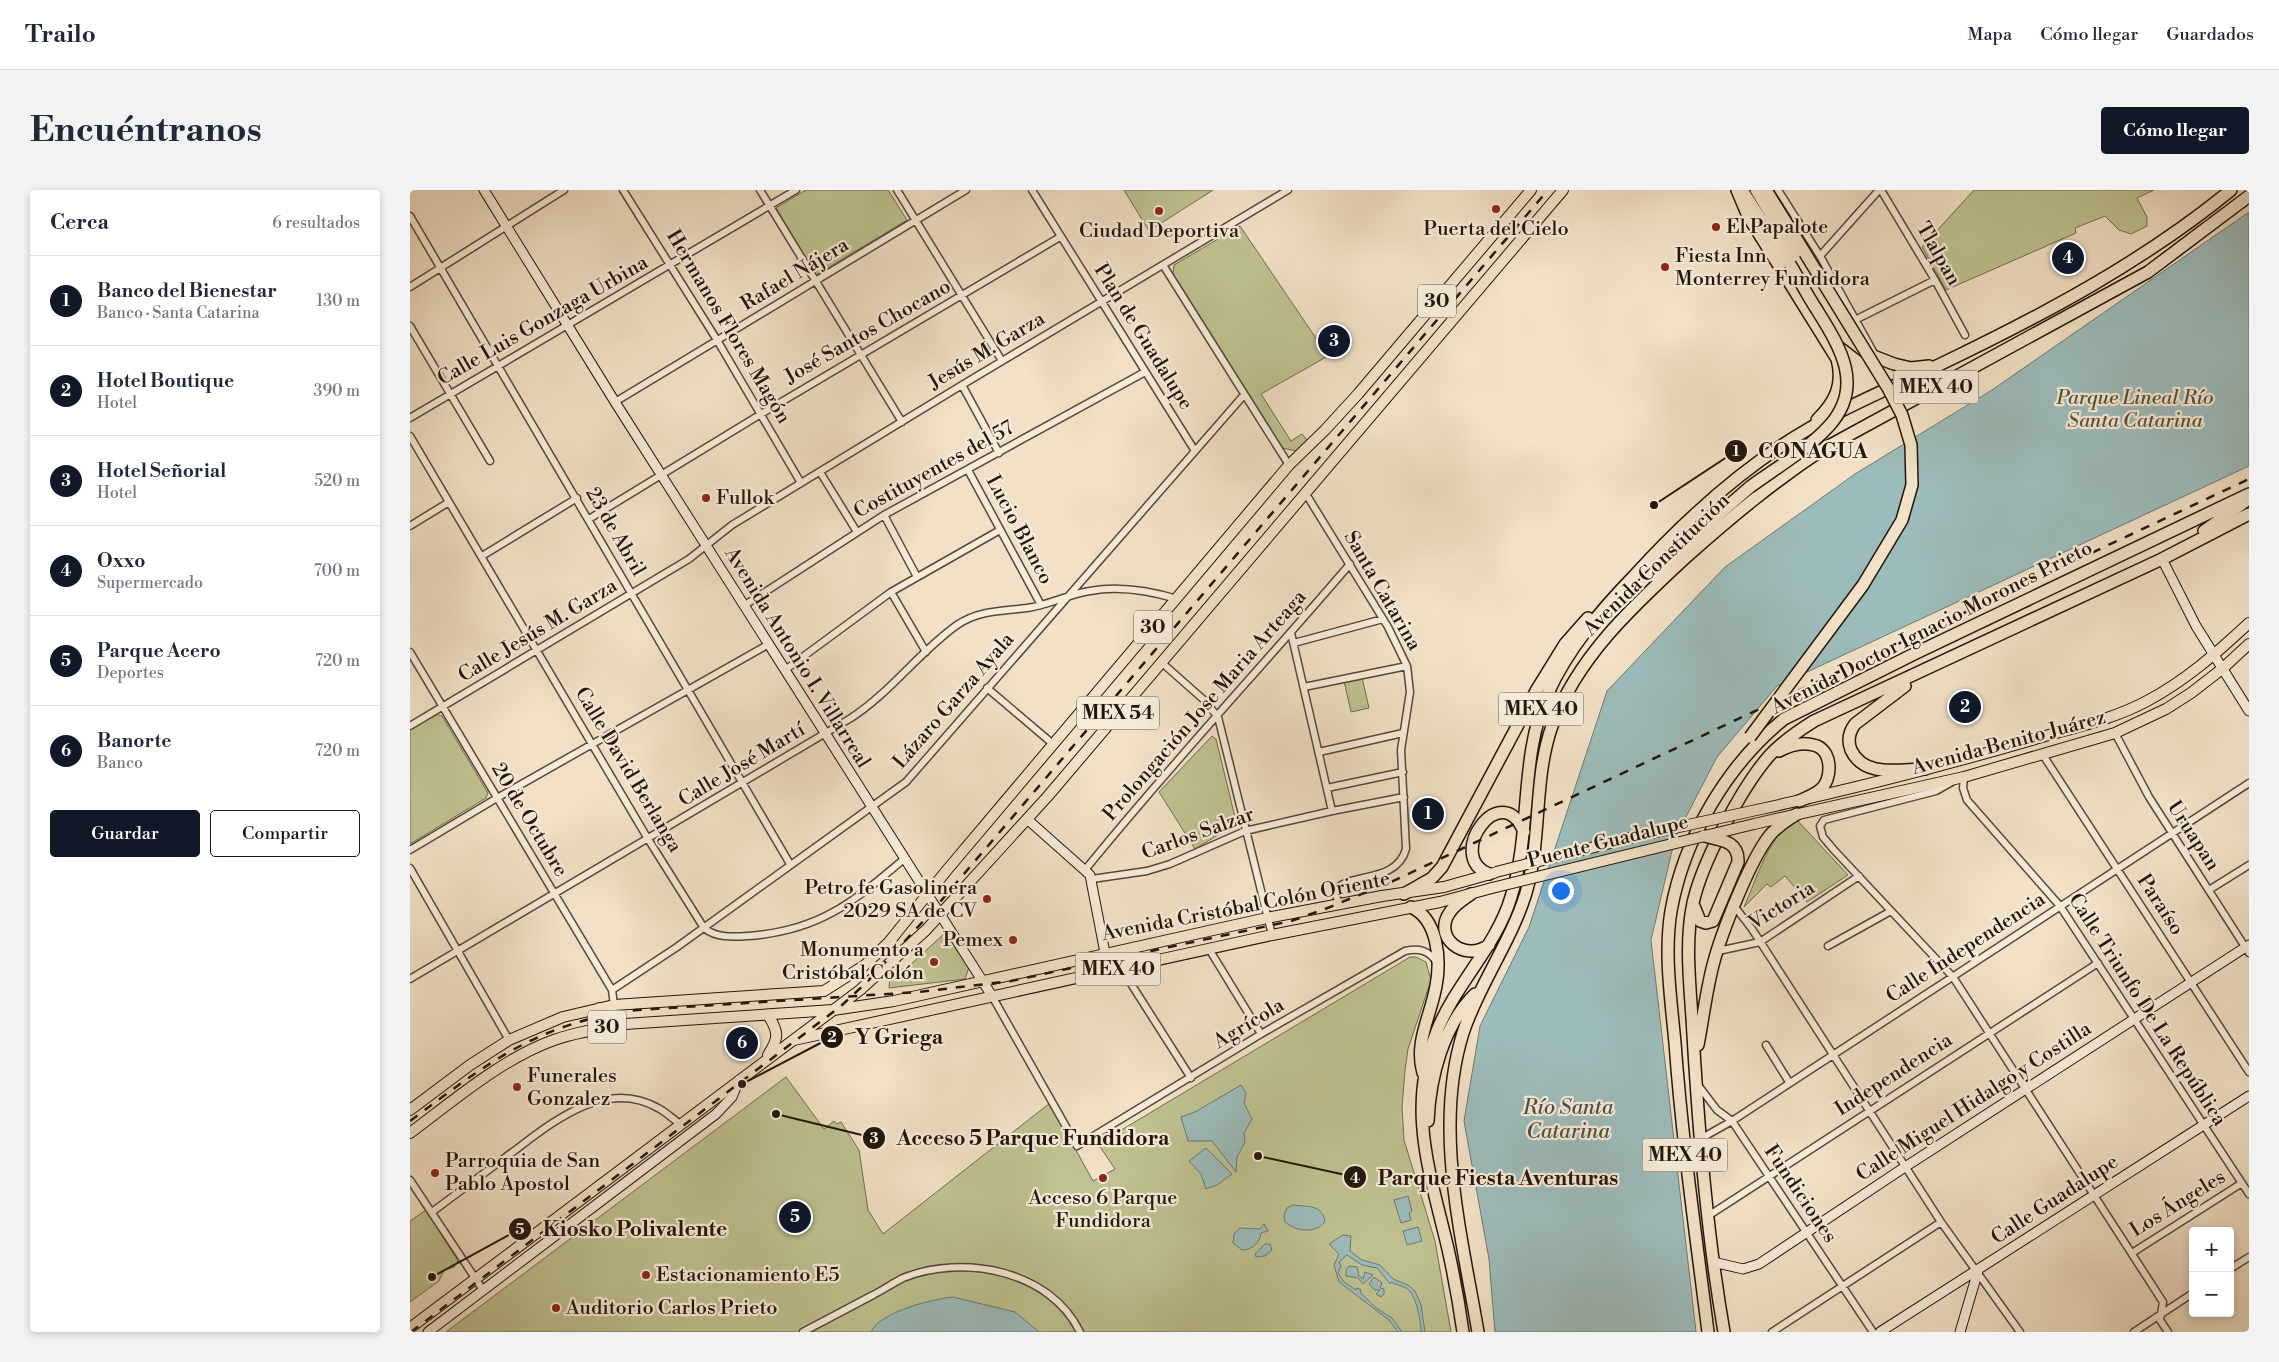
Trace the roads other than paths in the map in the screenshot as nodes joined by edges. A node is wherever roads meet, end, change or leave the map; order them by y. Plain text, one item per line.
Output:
1 (484, 190) edge
2 (564, 190) edge
3 (623, 190) edge
4 (760, 190) edge
5 (796, 190) edge
6 (897, 190) edge
7 (966, 190) edge
8 (1032, 190) edge
9 (1288, 190) edge
10 (1531, 190) edge
11 (1563, 190) edge
12 (1737, 190) edge
13 (1742, 190) edge
14 (1756, 190) edge
15 (1766, 190) edge
16 (1779, 190) edge
17 (1880, 190) edge
18 (2231, 190) edge
19 (2249, 196) edge
20 (770, 206) junction
21 (410, 216) edge
22 (915, 220) junction
23 (507, 227) junction
24 (1060, 237) junction
25 (1820, 256) junction
26 (1163, 265) junction
27 (670, 266) junction
28 (440, 267) junction
29 (816, 280) junction
30 (1935, 280) junction
31 (410, 287) edge
32 (961, 296) junction
33 (1102, 302) junction
34 (1856, 318) junction
35 (410, 326) edge
36 (568, 326) junction
37 (1965, 336) dead end
38 (717, 340) junction
39 (861, 355) junction
40 (1877, 358) junction
41 (1002, 361) junction
42 (1943, 363) junction
43 (499, 365) junction
44 (1145, 372) junction
45 (962, 385) junction
46 (450, 394) junction
47 (1244, 395) junction
48 (1385, 398) joint
49 (615, 402) junction
50 (760, 414) junction
51 (410, 418) edge
52 (902, 422) junction
53 (1809, 428) junction
54 (410, 436) edge
55 (1195, 451) junction
56 (999, 453) junction
57 (490, 461) dead end
58 (1289, 465) junction
59 (968, 470) junction
60 (820, 472) junction
61 (661, 475) junction
62 (801, 483) junction
63 (1306, 494) junction
64 (2249, 494) edge
65 (577, 498) junction
66 (2249, 498) edge
67 (449, 502) junction
68 (2249, 514) edge
69 (884, 515) junction
70 (589, 519) junction
71 (410, 526) edge
72 (1000, 530) junction
73 (857, 532) junction
74 (2190, 544) junction
75 (707, 547) junction
76 (482, 556) junction
77 (2162, 559) junction
78 (1350, 564) junction
79 (916, 575) junction
80 (891, 592) junction
81 (632, 594) junction
82 (1068, 598) junction
83 (1177, 599) junction
84 (1639, 601) junction
85 (1608, 604) junction
86 (745, 605) junction
87 (1040, 605) junction
88 (1383, 619) junction
89 (2249, 623) edge
90 (1291, 633) junction
91 (768, 644) junction
92 (1294, 644) junction
93 (2249, 644) edge
94 (537, 649) junction
95 (410, 652) edge
96 (926, 652) junction
97 (2213, 656) junction
98 (1161, 662) junction
99 (1407, 666) junction
100 (2222, 669) junction
101 (785, 670) junction
102 (1921, 673) junction
103 (1304, 687) junction
104 (688, 688) junction
105 (987, 688) junction
106 (442, 706) junction
107 (2249, 711) edge
108 (1218, 718) junction
109 (410, 726) edge
110 (1403, 733) junction
111 (2115, 733) junction
112 (825, 734) junction
113 (593, 742) junction
114 (1053, 744) junction
115 (1319, 752) junction
116 (1770, 754) junction
117 (2043, 755) junction
118 (1972, 757) junction
119 (1739, 764) junction
120 (1925, 769) junction
121 (1403, 772) junction
122 (1959, 778) junction
123 (744, 783) junction
124 (2249, 783) edge
125 (1327, 788) junction
126 (1404, 797) junction
127 (497, 798) junction
128 (1799, 801) junction
129 (871, 808) junction
130 (1761, 809) joint
131 (1332, 810) junction
132 (1797, 814) junction
133 (1027, 819) junction
134 (1754, 824) joint
135 (1245, 831) junction
136 (1524, 832) junction
137 (2172, 833) junction
138 (1704, 836) junction
139 (648, 839) junction
140 (410, 850) edge
141 (904, 859) junction
142 (790, 864) junction
143 (2249, 865) edge
144 (410, 868) edge
145 (2117, 869) junction
146 (1085, 870) junction
147 (1493, 873) junction
148 (1858, 876) junction
149 (1092, 879) junction
150 (2208, 890) junction
151 (554, 894) junction
152 (928, 894) junction
153 (1404, 894) junction
154 (1471, 894) junction
155 (1339, 903) junction
156 (1693, 903) junction
157 (2060, 906) junction
158 (1411, 907) junction
159 (1735, 907) junction
160 (1891, 911) junction
161 (941, 914) junction
162 (1267, 918) junction
163 (704, 928) junction
164 (1272, 935) junction
165 (1760, 942) junction
166 (1490, 944) junction
167 (1828, 946) dead end
168 (2248, 948) edge
169 (1209, 949) junction
170 (458, 950) junction
171 (1718, 951) junction
172 (1105, 953) junction
173 (2098, 963) junction
174 (1437, 964) junction
175 (1121, 968) junction
176 (1953, 977) junction
177 (410, 979) edge
178 (982, 980) junction
179 (2191, 982) junction
180 (612, 990) junction
181 (1480, 990) junction
182 (992, 996) junction
183 (614, 1006) junction
184 (599, 1008) junction
185 (833, 1010) junction
186 (768, 1015) junction
187 (2134, 1019) junction
188 (625, 1024) junction
189 (1261, 1034) junction
190 (1988, 1034) junction
191 (509, 1040) junction
192 (787, 1042) junction
193 (1766, 1045) dead end
194 (1832, 1055) junction
195 (767, 1058) junction
196 (1695, 1061) junction
197 (2249, 1072) edge
198 (1424, 1076) junction
199 (1191, 1078) junction
200 (739, 1080) junction
201 (1695, 1080) junction
202 (1789, 1082) junction
203 (2024, 1090) junction
204 (2249, 1096) edge
205 (412, 1105) edge
206 (1868, 1111) junction
207 (1732, 1121) junction
208 (680, 1124) junction
209 (2203, 1125) junction
210 (410, 1133) edge
211 (1700, 1139) junction
212 (1077, 1146) joint
213 (1905, 1167) junction
214 (1428, 1170) junction
215 (1768, 1176) junction
216 (410, 1180) edge
217 (2242, 1183) junction
218 (2249, 1194) edge
219 (2095, 1195) junction
220 (432, 1212) junction
221 (1708, 1216) junction
222 (1941, 1222) junction
223 (1807, 1233) junction
224 (2132, 1253) junction
225 (2249, 1257) edge
226 (1714, 1262) junction
227 (2234, 1266) edge
228 (1978, 1271) junction
229 (475, 1278) junction
230 (1842, 1287) junction
231 (483, 1290) junction
232 (2189, 1296) edge
233 (2160, 1315) junction
234 (410, 1328) edge
235 (428, 1332) edge
236 (803, 1332) edge
237 (1080, 1332) edge
238 (1463, 1332) edge
239 (1478, 1332) edge
240 (1708, 1332) edge
241 (1724, 1332) edge
242 (1772, 1332) edge
243 (1873, 1332) edge
244 (1880, 1332) edge
245 (1960, 1332) edge
246 (2020, 1332) edge
247 (2134, 1332) edge
248 (2168, 1332) edge

1 - 23 street, Avenida Antonio I. Villarreal
2 - 23 street
3 - 27 street, Hermanos Flores Magón
4 - 20 street
5 - 20 street, Calle Luis Gonzaga Urbina
6 - 22 street
7 - 22 street, Rafael Nájera
8 - 24 street, Plan de Guadalupe
9 - 26 street, Jesús M. Garza
10 - 58 main road, 30
11 - 48 main road, 30
12 - 53 highway
13 - 84 highway, bridge
14 - 40 highway
15 - 119 highway, bridge
16 - 25 street
17 - 25 street
17 - 30 street, Tlalpan
18 - 42 highway, Avenida Constitución / MEX 40
19 - 84 highway, Avenida Constitución / MEX 40
20 - 27 street, Calle Luis Gonzaga Urbina
20 - 29 street
21 - 28 street, 23 de Abril
22 - 29 street, Rafael Nájera
22 - 32 street
23 - 28 street
23 - 36 street, Avenida Antonio I. Villarreal
24 - 32 street, José Santos Chocano
24 - 33 street, Plan de Guadalupe
25 - 34 street
26 - 33 street, Jesús M. Garza
26 - 47 street
27 - 36 street, Calle Luis Gonzaga Urbina
27 - 38 street, Hermanos Flores Magón
28 - 31 street
28 - 43 street, 23 de Abril
29 - 38 street, Rafael Nájera
29 - 39 street
30 - 34 street
30 - 37 street, Tlalpan
32 - 39 street, José Santos Chocano
32 - 41 street
33 - 41 street, Jesús M. Garza
33 - 44 street, Plan de Guadalupe
34 - 40 street
35 - 46 street
36 - 43 street, Calle Luis Gonzaga Urbina
36 - 49 street, Avenida Antonio I. Villarreal
38 - 49 street, Rafael Nájera
38 - 50 street, Hermanos Flores Magón
39 - 50 street, José Santos Chocano
39 - 52 street
40 - 42 highway
41 - 45 street, Jesús M. Garza
42 - 53 highway, Avenida Constitución / MEX 40
43 - 46 street, Calle Luis Gonzaga Urbina
43 - 65 street, 23 de Abril
44 - 55 street, Plan de Guadalupe
44 - 56 street, Costituyentes del 57
45 - 52 street, Jesús M. Garza
45 - 56 street, Lucio Blanco
46 - 51 street, Calle Luis Gonzaga Urbina
46 - 57 street
47 - 55 street, Lázaro Garza Ayala
47 - 58 street
48 - 63 main road, MEX 54
49 - 61 street, Avenida Antonio I. Villarreal
50 - 61 street, José Santos Chocano
50 - 62 street, Hermanos Flores Magón
52 - 60 street, Jesús M. Garza
53 - 85 highway, Avenida Constitución / MEX 40
54 - 67 street, Calle David Berlanga
55 - 82 street, Lázaro Garza Ayala
56 - 59 street, Costituyentes del 57
58 - 83 main road, 30
59 - 69 street, Costituyentes del 57
59 - 72 street, Lucio Blanco
60 - 62 street, Jesús M. Garza
60 - 73 street
61 - 70 street, José Santos Chocano
61 - 75 street, Avenida Antonio I. Villarreal
62 - 75 street, Jesús M. Garza
63 - 78 street, Santa Catarina
63 - 98 main road, MEX 54
64 - 119 highway, Avenida Doctor Ignacio Morones Prieto / MEX 40
65 - 70 street, 23 de Abril
65 - 76 street
66 - 74 highway
67 - 71 street
67 - 76 street, Calle David Berlanga
68 - 74 highway, Avenida Doctor Ignacio Morones Prieto / MEX 40
69 - 73 street, Costituyentes del 57
69 - 79 street
70 - 81 street, 23 de Abril
72 - 79 street
72 - 87 street, Lucio Blanco
73 - 86 street, Costituyentes del 57
74 - 77 highway, Avenida Doctor Ignacio Morones Prieto / MEX 40
75 - 81 street, Calle Jesús M. Garza
75 - 86 street, Avenida Antonio I. Villarreal
76 - 94 street, Calle David Berlanga
77 - 97 street
77 - 102 highway, Avenida Doctor Ignacio Morones Prieto / MEX 40
78 - 88 street, Santa Catarina
78 - 90 street, Prolongación Jose Maria Arteaga
79 - 80 street
80 - 96 street
80 - 101 street
81 - 94 street, Calle Jesús M. Garza
81 - 104 street, 23 de Abril
82 - 83 street, Calle José Martí
82 - 87 street, Calle José Martí
82 - 105 street, Lázaro Garza Ayala
83 - 114 main road, 30
84 - 181 highway, Avenida Constitución / MEX 40
85 - 136 highway, Avenida Constitución / MEX 40
85 - 153 highway
86 - 91 street, Avenida Antonio I. Villarreal
87 - 96 street, Calle José Martí
88 - 92 street
88 - 99 street, Santa Catarina
89 - 97 main road, Avenida Benito Juárez / MEX 40
90 - 92 street
90 - 108 street, Prolongación Jose Maria Arteaga
91 - 101 street, Avenida Antonio I. Villarreal
91 - 104 street
92 - 103 street
93 - 100 main road, Avenida Benito Juárez / MEX 40
94 - 106 street, Calle Jesús M. Garza
94 - 113 street, Calle David Berlanga
95 - 106 street, 20 de Octubre
96 - 112 street, Calle José Martí
97 - 100 street
97 - 118 main road, Avenida Benito Juárez / MEX 40
98 - 108 street
98 - 133 main road, MEX 54
99 - 103 street
99 - 110 street, Santa Catarina
100 - 107 street
100 - 111 main road, Avenida Benito Juárez / MEX 40
101 - 112 street, Avenida Antonio I. Villarreal
102 - 116 highway, Avenida Doctor Ignacio Morones Prieto / MEX 40
102 - 120 highway
103 - 115 street
104 - 113 street
104 - 123 street, 23 de Abril
105 - 114 street
105 - 129 street, Lázaro Garza Ayala
106 - 109 street, Calle Jesús M. Garza
106 - 127 street, 20 de Octubre
108 - 135 street
108 - 146 street, Prolongación Jose Maria Arteaga
110 - 115 street
110 - 121 street, Santa Catarina
111 - 117 main road, Avenida Benito Juárez / MEX 40
111 - 137 street, Uruapan
112 - 123 street, Calle José Martí
112 - 129 street, Avenida Antonio I. Villarreal
113 - 127 street
113 - 139 street, Calle David Berlanga
114 - 152 main road, 30
115 - 125 street
116 - 128 highway
116 - 156 highway, Avenida Doctor Ignacio Morones Prieto / MEX 40
117 - 122 main road, Avenida Benito Juárez / MEX 40
117 - 145 street, Paraíso
118 - 120 main road, Avenida Benito Juárez / MEX 40
118 - 122 main road
119 - 240 highway, Avenida Doctor Ignacio Morones Prieto / MEX 40
120 - 128 main road, Avenida Benito Juárez / MEX 40
121 - 125 street
121 - 126 street, Santa Catarina
122 - 132 main road, Avenida Benito Juárez / MEX 40
122 - 148 street
122 - 157 street, Calle Triunfo De La República
123 - 139 street, Calle José Martí
123 - 142 street, 23 de Abril
124 - 137 street, Calle Independencia
125 - 131 street
126 - 131 street, Carlos Salzar
126 - 155 street, Santa Catarina
127 - 140 street
127 - 151 street, 20 de Octubre
128 - 130 main road, Avenida Benito Juárez / MEX 40
129 - 141 street, Avenida Antonio I. Villarreal
129 - 142 street, Lázaro Garza Ayala
130 - 147 main road, Puente Guadalupe / MEX 40, bridge
131 - 135 street, Carlos Salzar
132 - 134 main road, Avenida Benito Juárez / MEX 40
132 - 159 highway
133 - 146 street
133 - 161 main road, MEX 54
134 - 138 main road, Puente Guadalupe / MEX 40, bridge
135 - 149 street, Carlos Salzar
135 - 162 street
136 - 147 highway
136 - 166 highway, Avenida Constitución / MEX 40
137 - 145 street, Calle Independencia
137 - 150 street, Uruapan
138 - 154 main road, Puente Guadalupe / MEX 40, bridge
138 - 156 highway, bridge
139 - 151 street, Calle José Martí
139 - 163 street, Calle David Berlanga
141 - 152 street, Avenida Antonio I. Villarreal
141 - 163 street
142 - 163 street, Lázaro Garza Ayala
143 - 150 street
144 - 170 street
145 - 157 street, Calle Independencia
145 - 179 street, Paraíso
146 - 149 street
147 - 153 main road, Avenida Cristóbal Colón Oriente / MEX 40
148 - 160 street
148 - 165 street, Victoria
149 - 172 street
150 - 168 street, Uruapan
151 - 170 street, Calle José Martí
151 - 180 street, 20 de Octubre
152 - 161 street, Avenida Antonio I. Villarreal
152 - 183 main road, 30
153 - 155 main road, Avenida Cristóbal Colón Oriente / MEX 40
154 - 158 main road, Avenida Cristóbal Colón Oriente / MEX 40
154 - 166 highway
155 - 162 main road, Avenida Cristóbal Colón Oriente / MEX 40
156 - 196 highway, Avenida Doctor Ignacio Morones Prieto / MEX 40
157 - 173 street, Calle Triunfo De La República
157 - 176 street, Calle Independencia
158 - 164 main road, Avenida Cristóbal Colón Oriente / MEX 40
158 - 174 highway
159 - 165 street
159 - 171 highway
160 - 167 street
160 - 176 street
161 - 178 street, Avenida Antonio I. Villarreal
161 - 185 main road, MEX 54
162 - 164 street
162 - 172 main road, Avenida Cristóbal Colón Oriente / MEX 40
163 - 180 street, Lázaro Garza Ayala
164 - 169 main road, Avenida Cristóbal Colón Oriente / MEX 40
165 - 171 street, Victoria
165 - 194 street
166 - 198 highway, Avenida Constitución / MEX 40
168 - 179 street, Calle Miguel Hidalgo y Costilla
169 - 175 main road, Avenida Cristóbal Colón Oriente / MEX 40
169 - 189 street
170 - 177 street, Calle José Martí
170 - 191 street
171 - 196 highway
172 - 178 main road, Avenida Cristóbal Colón Oriente / MEX 40
173 - 187 street, Calle Triunfo De La República
173 - 190 street, Independencia
174 - 189 street, Agrícola
174 - 198 highway
175 - 182 main road, Avenida Cristóbal Colón Oriente / MEX 40
175 - 199 street
176 - 190 street
176 - 194 street, Calle Independencia
178 - 182 street, Avenida Antonio I. Villarreal
178 - 185 main road, Avenida Cristóbal Colón Oriente / MEX 40
179 - 187 street, Calle Miguel Hidalgo y Costilla
179 - 197 street, Paraíso
180 - 183 street, 20 de Octubre
181 - 214 highway
181 - 239 highway, Avenida Constitución / MEX 40
182 - 192 main road, Avenida Cristóbal Colón Oriente / MEX 40
182 - 212 street, Avenida Antonio I. Villarreal
183 - 184 main road, 30
184 - 188 main road
184 - 191 main road, 30
185 - 186 main road, 30
185 - 192 main road, MEX 54
186 - 188 main road, 30
186 - 195 main road
187 - 203 street, Calle Miguel Hidalgo y Costilla
187 - 209 street, Calle Triunfo De La República
188 - 210 main road, 30
189 - 199 street, Agrícola
190 - 203 street
190 - 206 street, Independencia
191 - 205 main road, 30
192 - 195 main road, MEX 54
193 - 202 street
194 - 202 street, Calle Independencia
194 - 206 street
195 - 200 main road, MEX 54
196 - 201 highway, Avenida Doctor Ignacio Morones Prieto / MEX 40
198 - 214 highway, Avenida Constitución / MEX 40
199 - 212 street, Agrícola
200 - 208 main road, MEX 54
200 - 231 street
201 - 207 street, Fundiciones
201 - 211 highway, Avenida Doctor Ignacio Morones Prieto / MEX 40
202 - 207 street, Calle Independencia
203 - 213 street, Calle Miguel Hidalgo y Costilla
203 - 219 street
204 - 209 street, Calle Guadalupe
206 - 213 street
206 - 215 street, Independencia
207 - 211 street, Calle Independencia
207 - 215 street, Fundiciones
208 - 220 street
208 - 229 main road, MEX 54
209 - 217 street, Calle Triunfo De La República
209 - 219 street, Calle Guadalupe
211 - 221 highway, Avenida Doctor Ignacio Morones Prieto / MEX 40
213 - 222 street
213 - 223 street, Calle Miguel Hidalgo y Costilla
214 - 238 highway, Avenida Constitución / MEX 40
215 - 221 street, Independencia
215 - 223 street, Fundiciones
216 - 220 street
217 - 218 street, Calle Triunfo De La República
217 - 224 street, Los Ángeles
219 - 224 street
219 - 228 street, Calle Guadalupe
220 - 229 street
221 - 226 highway, Avenida Doctor Ignacio Morones Prieto / MEX 40
222 - 228 street
222 - 230 street
223 - 226 street, Calle Miguel Hidalgo y Costilla
223 - 230 street, Fundiciones
224 - 233 street
225 - 227 street
226 - 241 highway, Avenida Doctor Ignacio Morones Prieto / MEX 40
228 - 244 street, Calle Guadalupe
228 - 245 street
228 - 246 street
229 - 231 street
229 - 234 main road, MEX 54
230 - 242 street
230 - 243 street, Fundiciones
231 - 235 street
232 - 233 street
233 - 247 street
233 - 248 street
236 - 237 street

